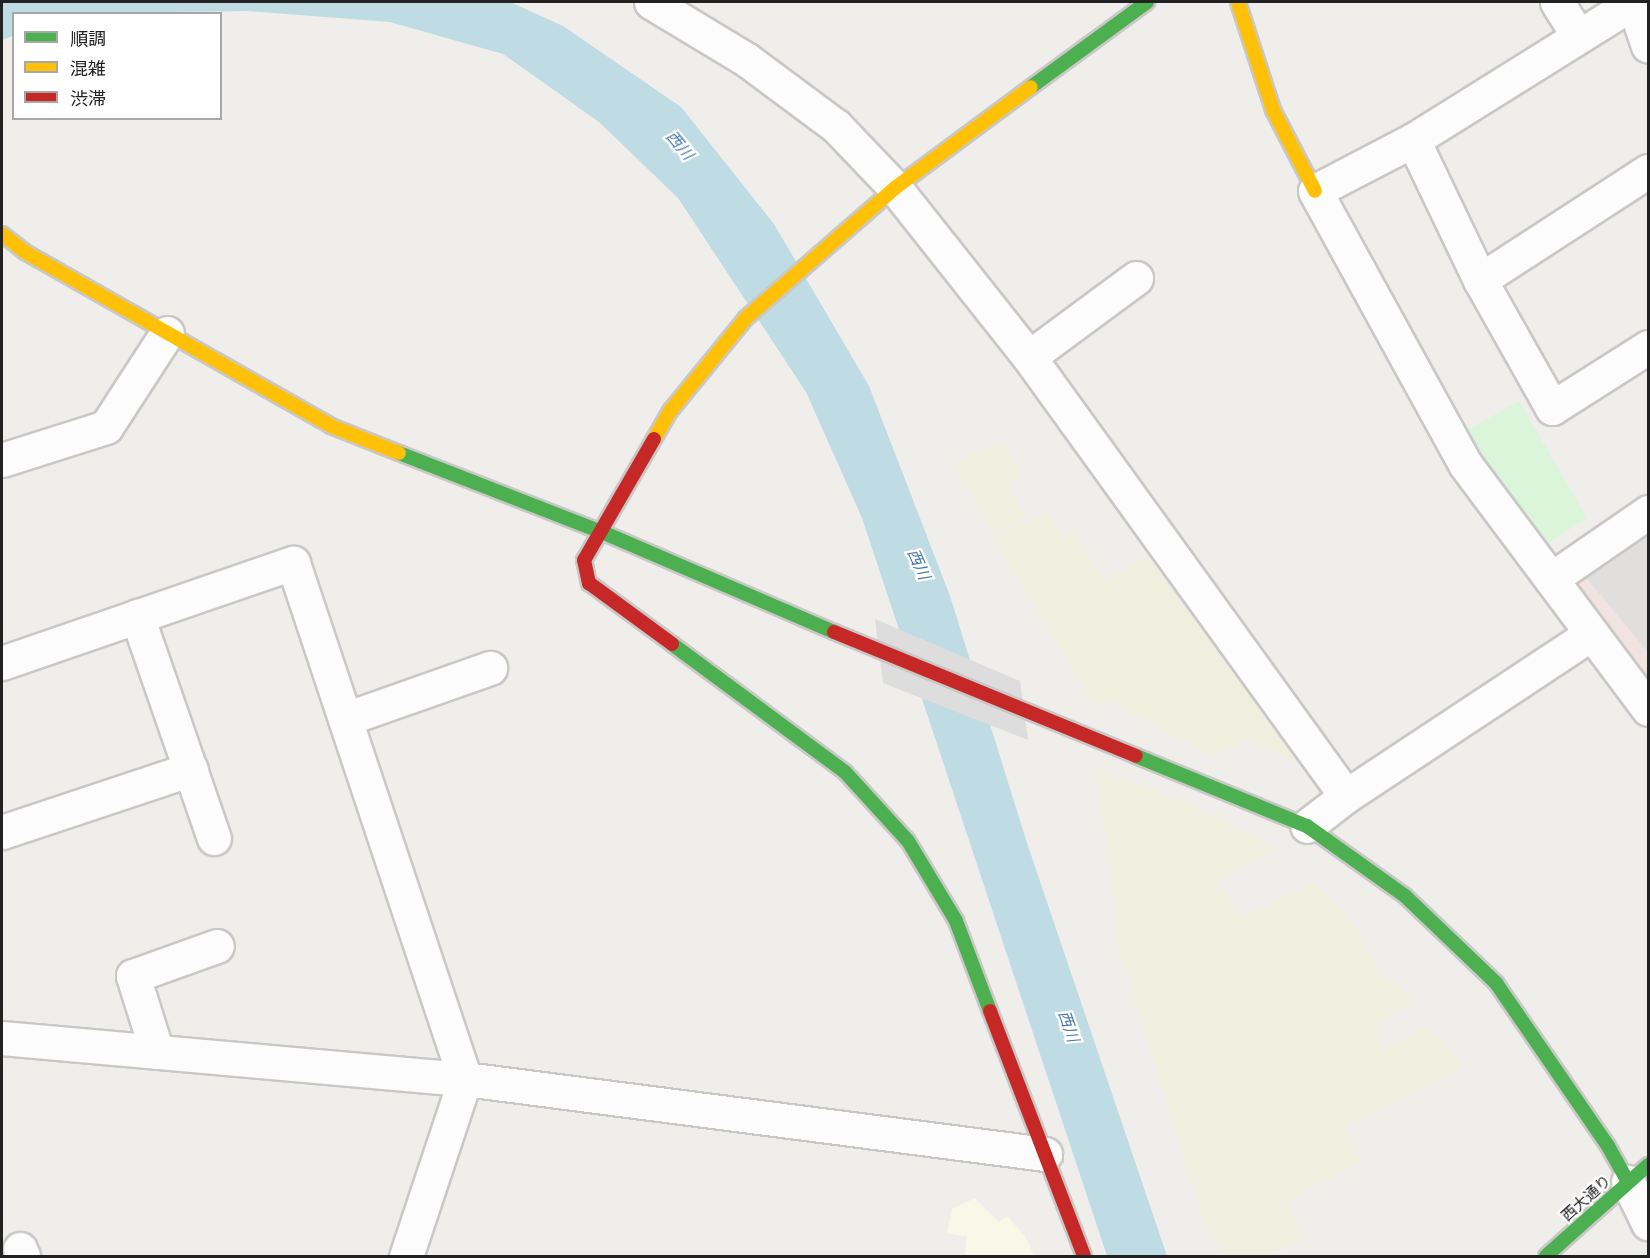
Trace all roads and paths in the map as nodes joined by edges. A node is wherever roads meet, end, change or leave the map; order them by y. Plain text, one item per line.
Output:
1 (651, 2) edge
2 (1147, 2) edge
3 (1238, 2) edge
4 (1557, 2) edge
5 (1633, 2) edge
6 (1578, 36) junction
7 (1648, 46) edge
8 (1413, 140) junction
9 (1648, 171) edge
10 (895, 188) junction
11 (1315, 191) junction
12 (2, 234) edge
13 (1136, 278) dead end
14 (1480, 280) junction
15 (167, 333) junction
16 (1648, 347) edge
17 (1029, 357) junction
18 (2, 460) edge
19 (1648, 512) edge
20 (602, 532) junction
21 (1551, 579) junction
22 (137, 616) junction
23 (1591, 634) junction
24 (2, 663) edge
25 (490, 668) dead end
26 (1648, 709) edge
27 (345, 720) junction
28 (191, 769) junction
29 (1346, 796) junction
30 (1307, 826) junction
31 (2, 832) edge
32 (214, 838) dead end
33 (217, 946) dead end
34 (2, 1038) edge
35 (157, 1052) junction
36 (465, 1079) junction
37 (1045, 1154) junction
38 (1638, 1173) edge
39 (1648, 1223) edge
40 (406, 1257) edge
41 (1084, 1257) edge
42 (1546, 1257) edge

1 - 10 street
2 - 10 street
3 - 11 street
4 - 6 street
5 - 6 street
5 - 7 street
6 - 8 street
8 - 11 street
8 - 14 street
9 - 14 street
10 - 17 street
10 - 20 street
11 - 21 street
12 - 15 street
13 - 17 street
14 - 16 street
15 - 18 street
15 - 20 street
17 - 29 street
19 - 21 street
20 - 30 street
20 - 37 street
21 - 23 street
22 - 24 street
22 - 27 street
22 - 28 street
23 - 26 street
23 - 29 street
25 - 27 street
27 - 36 street
28 - 31 street
28 - 32 street
29 - 30 street
30 - 38 street
33 - 35 street
34 - 35 street
35 - 36 street
36 - 37 street
36 - 40 street
37 - 41 street
38 - 39 street
38 - 42 street, 西大通り

